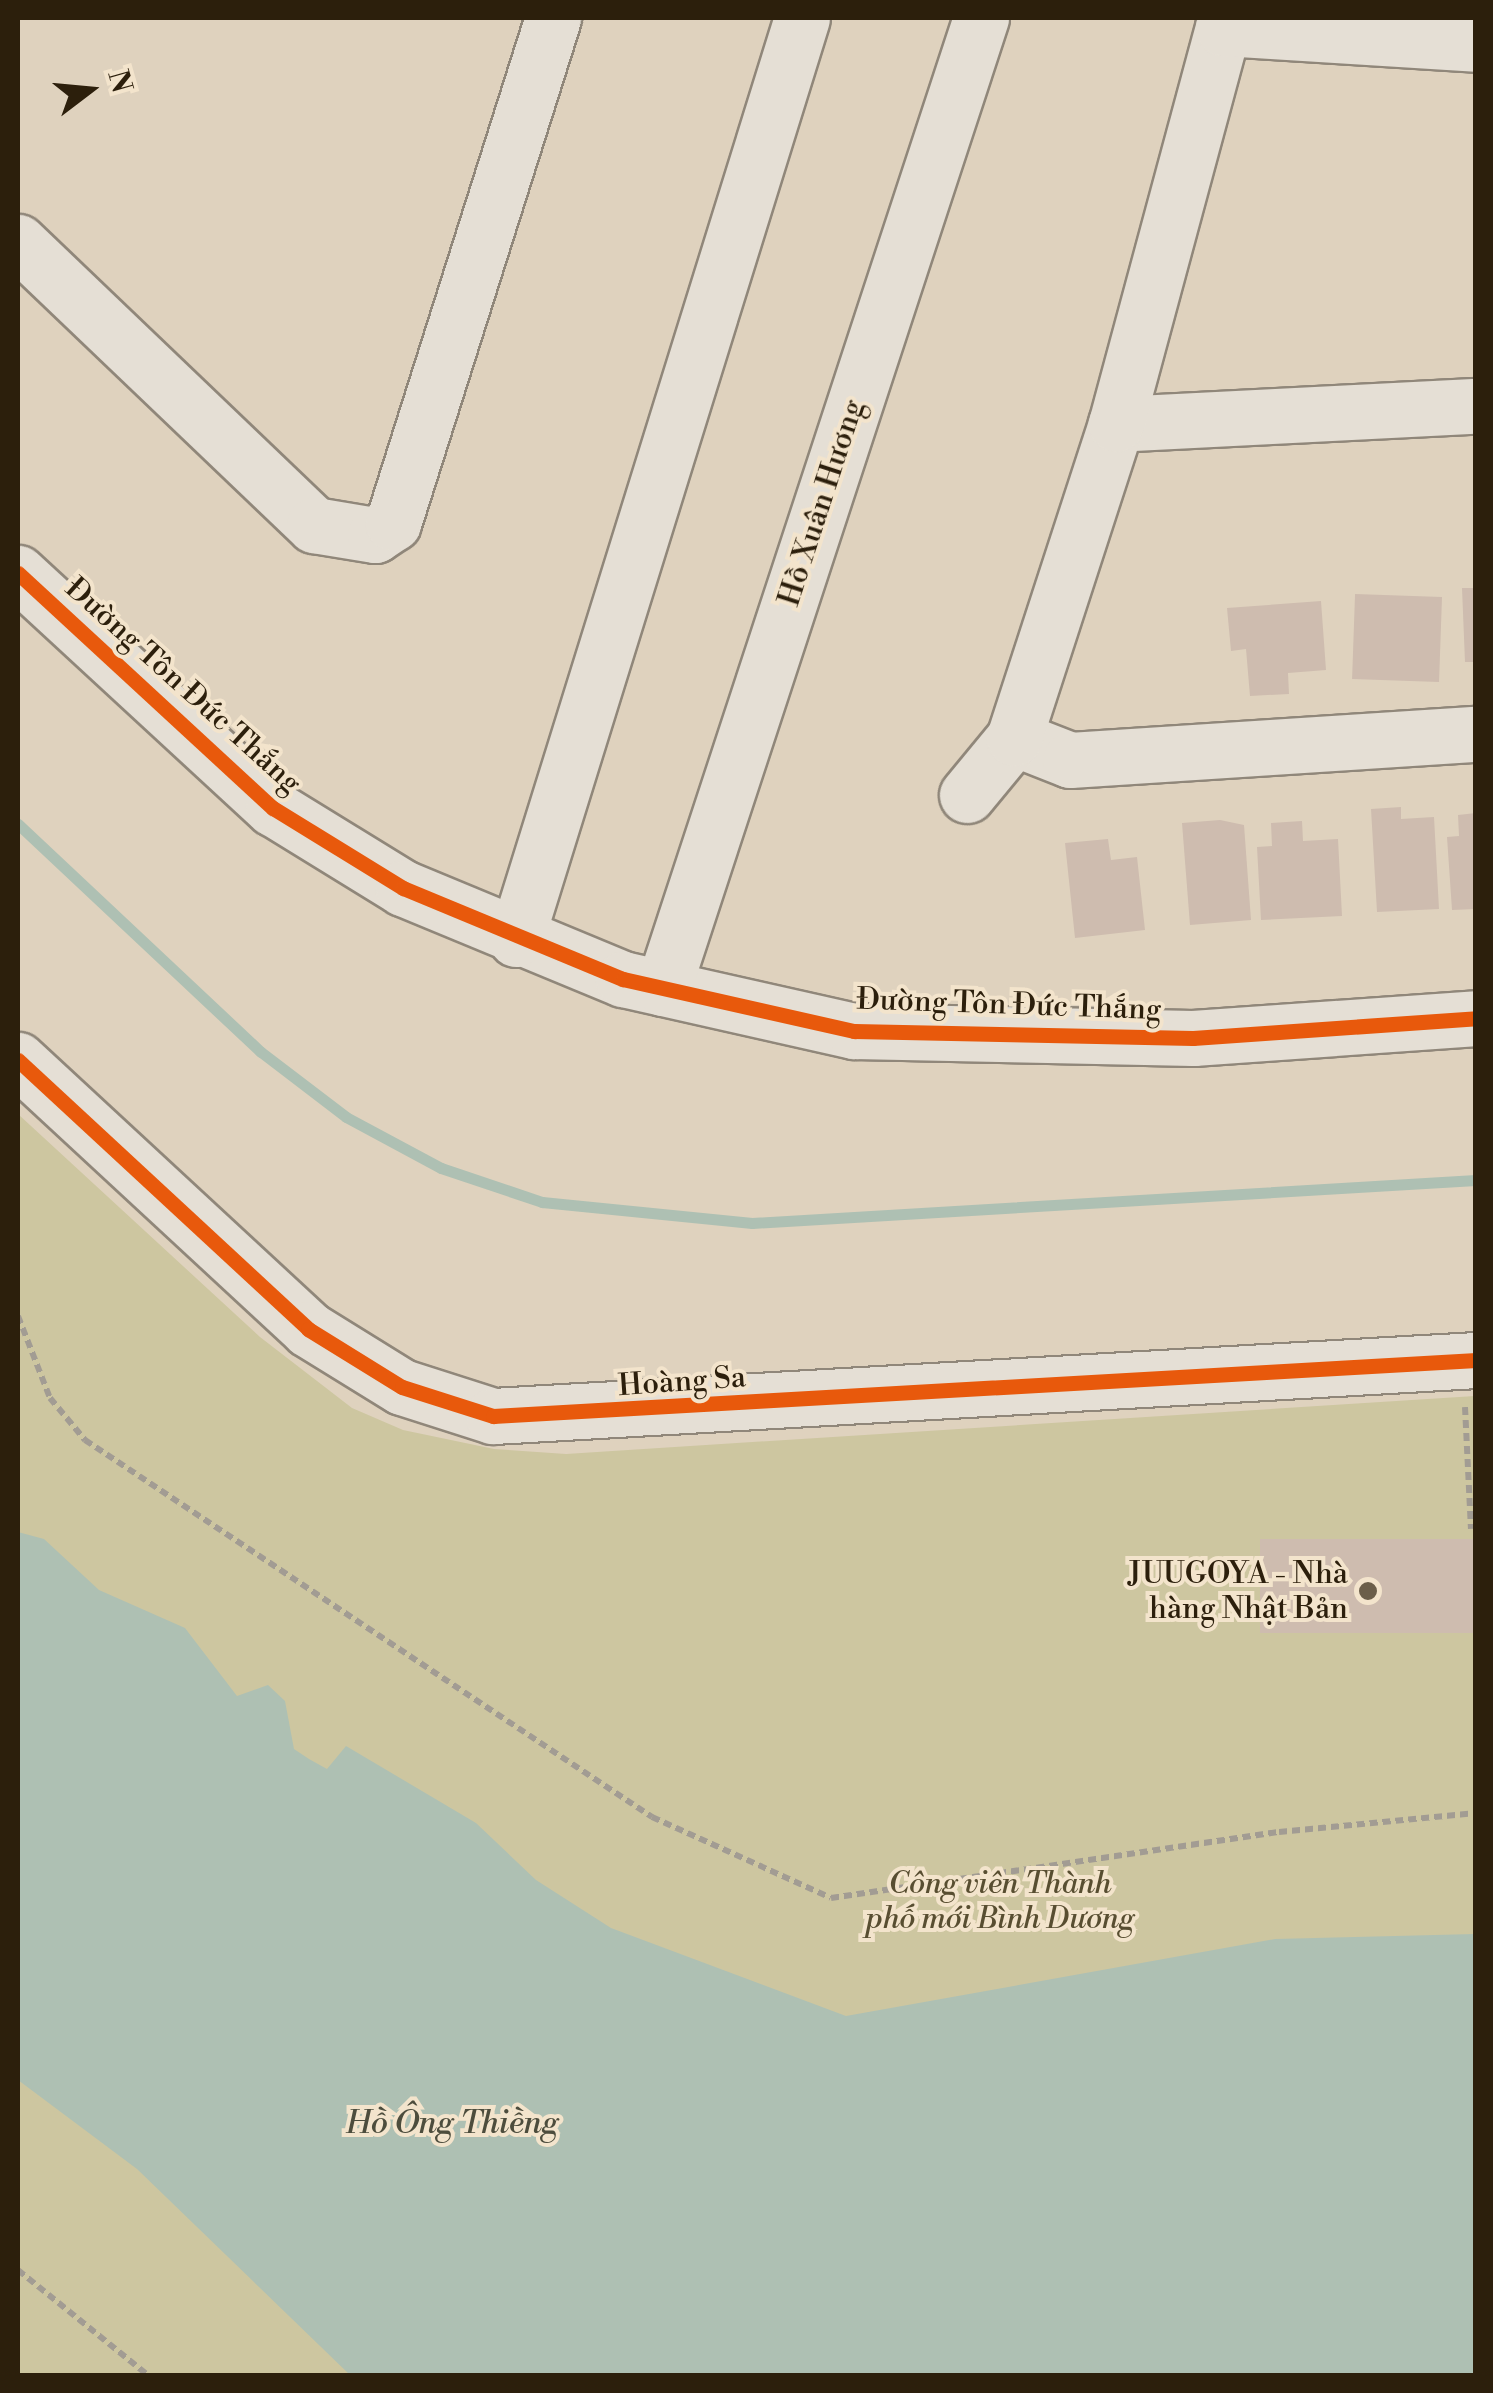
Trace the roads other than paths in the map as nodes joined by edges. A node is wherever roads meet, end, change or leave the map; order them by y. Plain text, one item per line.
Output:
1 (553, 18) edge
2 (802, 18) edge
3 (981, 18) edge
4 (1476, 44) edge
5 (18, 242) edge
6 (1476, 406) edge
7 (1116, 424) junction
8 (18, 573) edge
9 (1476, 734) edge
10 (1014, 738) junction
11 (966, 795) dead end
12 (516, 940) junction
13 (664, 988) junction
14 (1476, 1018) edge
15 (18, 1060) edge
16 (1469, 1360) edge

1 - 5 street
2 - 12 street
3 - 13 street, Hồ Xuân Hương
4 - 7 street
6 - 7 street
7 - 10 street
8 - 12 street, Đường Tôn Đức Thắng
9 - 10 street
10 - 11 street
12 - 13 street, Đường Tôn Đức Thắng
13 - 14 street, Đường Tôn Đức Thắng
15 - 16 street, Hoàng Sa

